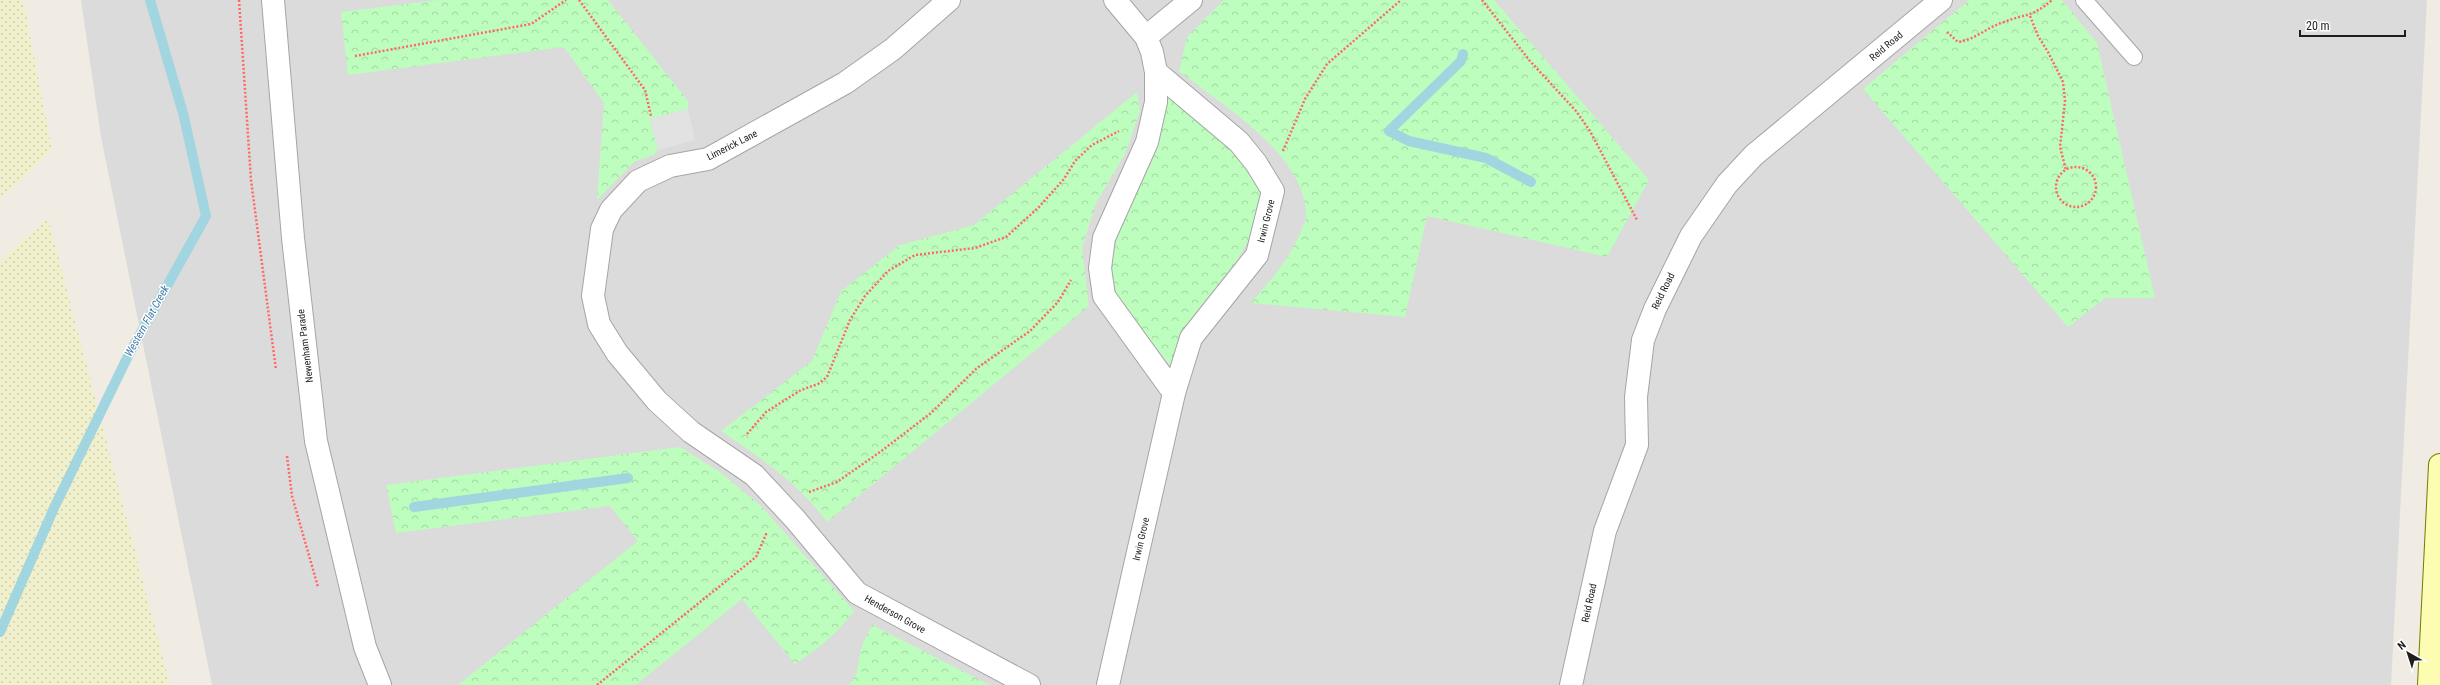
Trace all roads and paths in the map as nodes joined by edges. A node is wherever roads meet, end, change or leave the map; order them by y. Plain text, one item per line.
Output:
1 (273, 0) edge
2 (566, 0) edge
3 (580, 0) edge
4 (949, 0) edge
5 (1115, 0) edge
6 (1191, 0) edge
7 (1401, 0) edge
8 (1482, 0) edge
9 (2052, 0) edge
10 (2084, 0) edge
11 (1934, 6) edge
12 (2030, 16) junction
13 (1146, 37) junction
14 (355, 56) dead end
15 (2134, 57) dead end
16 (1156, 72) junction
17 (651, 116) dead end
18 (1150, 129) junction
19 (2066, 170) junction
20 (1265, 178) junction
21 (1637, 220) dead end
22 (1102, 252) junction
23 (1174, 393) junction
24 (730, 459) junction
25 (2440, 465) edge
26 (787, 511) junction
27 (380, 685) edge
28 (597, 685) edge
29 (1029, 685) edge
30 (1108, 685) edge
31 (1571, 685) edge
32 (2429, 685) edge

1 - 27 street, Newenham Parade
2 - 14 path
3 - 17 path
4 - 24 street, Limerick Lane
5 - 13 street
6 - 13 street
7 - 20 path
8 - 21 path
9 - 12 path
10 - 15 lane
11 - 12 path
11 - 31 street, Reid Road
12 - 19 path
13 - 16 street
16 - 18 street
16 - 20 street, Irwin Grove
18 - 22 street
18 - 24 path
19 - 19 path
20 - 23 street, Irwin Grove
22 - 23 street
22 - 26 path
23 - 30 street, Irwin Grove
24 - 26 street, Henderson Grove
25 - 32 main road
26 - 28 path
26 - 29 street, Henderson Grove

